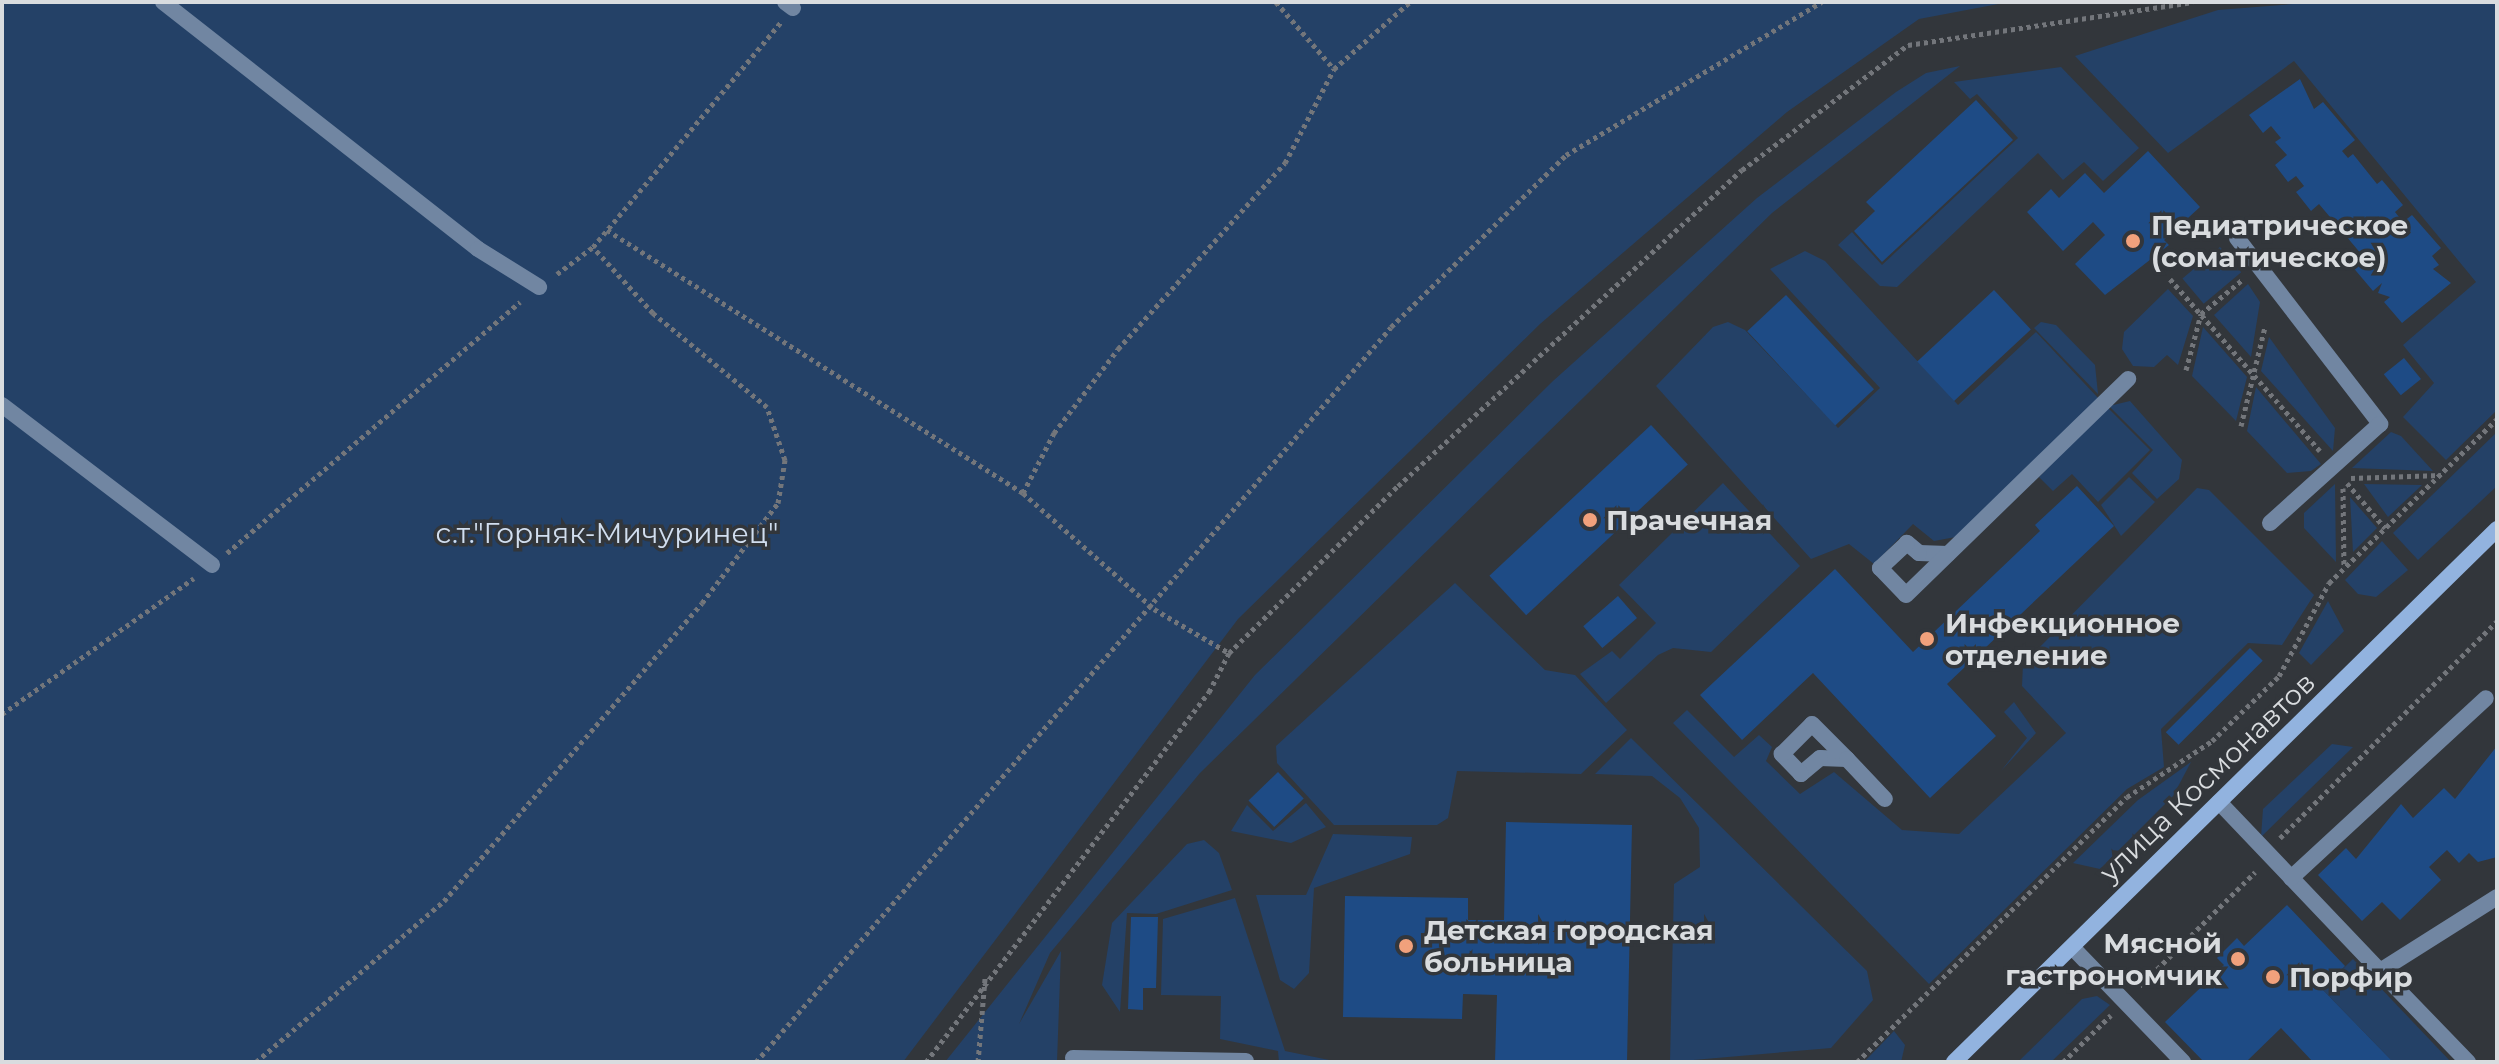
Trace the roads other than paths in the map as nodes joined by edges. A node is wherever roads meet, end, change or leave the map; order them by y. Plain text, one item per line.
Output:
1 (163, 2) edge
2 (2237, 238) dead end
3 (539, 287) road end
4 (2128, 379) dead end
5 (2, 405) edge
6 (2270, 523) dead end
7 (2497, 529) edge
8 (1948, 554) dead end
9 (212, 565) road end
10 (2486, 698) dead end
11 (1847, 759) dead end
12 (1885, 799) dead end
13 (2219, 802) junction
14 (2291, 878) junction
15 (2497, 897) edge
16 (2072, 947) junction
17 (2380, 971) junction
18 (1073, 1058) dead end
19 (1246, 1061) edge
20 (1954, 1062) edge
21 (2183, 1062) edge
22 (2468, 1062) edge

1 - 3 lane
2 - 6 lane
4 - 8 lane
5 - 9 lane
7 - 13 main road, улица Космонавтов
10 - 14 lane
11 - 12 lane
13 - 14 lane
13 - 16 main road, улица Космонавтов
14 - 17 lane
15 - 17 lane
16 - 20 main road, улица Космонавтов
16 - 21 lane
17 - 22 lane
18 - 19 lane

